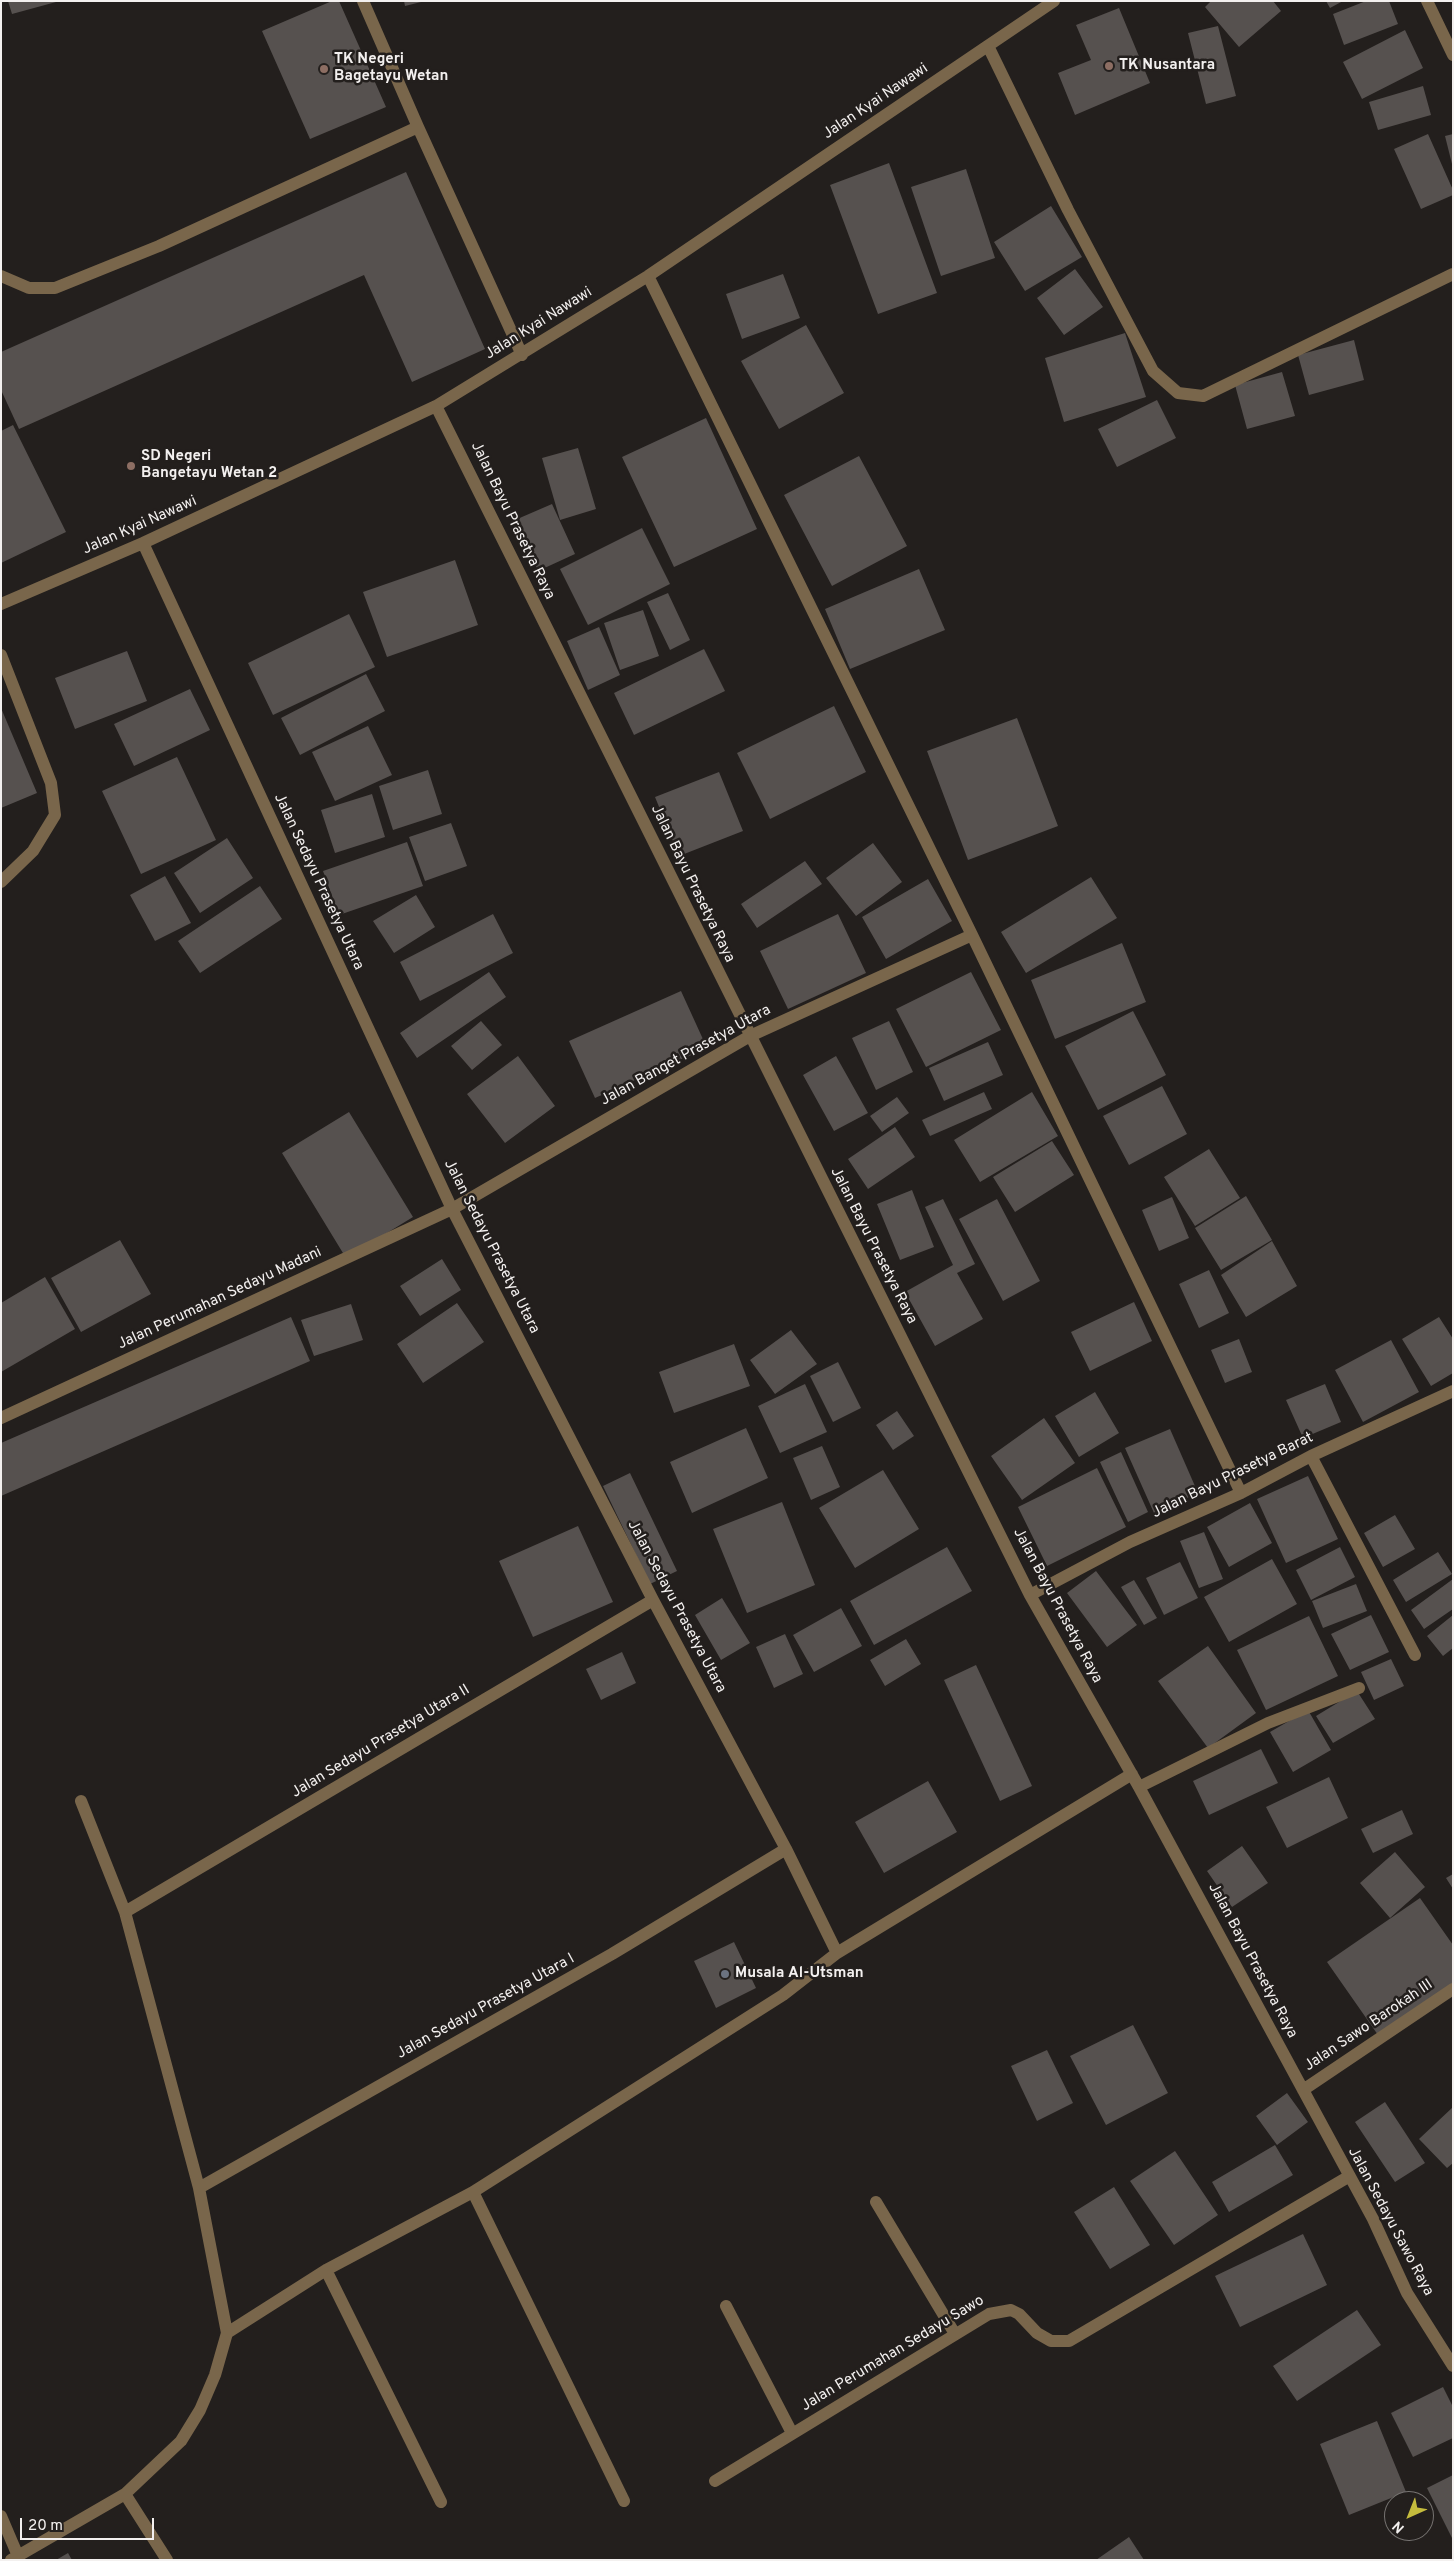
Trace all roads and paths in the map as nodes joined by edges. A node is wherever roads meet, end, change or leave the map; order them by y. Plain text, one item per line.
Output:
1 (363, 1) edge
2 (1054, 1) edge
3 (1427, 1) edge
4 (988, 46) junction
5 (1453, 55) edge
6 (418, 127) junction
7 (1453, 274) edge
8 (1, 276) edge
9 (648, 276) junction
10 (522, 355) junction
11 (436, 406) junction
12 (144, 543) junction
13 (1, 604) edge
14 (1, 655) edge
15 (1, 882) edge
16 (972, 935) junction
17 (750, 1036) junction
18 (452, 1209) junction
19 (1453, 1391) edge
20 (1, 1418) edge
21 (1311, 1456) junction
22 (1241, 1494) junction
23 (1030, 1595) junction
24 (653, 1600) junction
25 (1415, 1655) dead end
26 (1359, 1688) dead end
27 (1132, 1774) junction
28 (1139, 1788) junction
29 (80, 1801) dead end
30 (786, 1849) junction
31 (125, 1912) junction
32 (837, 1953) junction
33 (1453, 1989) edge
34 (1303, 2090) junction
35 (1348, 2176) junction
36 (199, 2188) junction
37 (473, 2192) junction
38 (876, 2202) dead end
39 (326, 2270) junction
40 (726, 2306) dead end
41 (227, 2333) junction
42 (955, 2334) junction
43 (1453, 2366) edge
44 (792, 2433) junction
45 (715, 2481) dead end
46 (125, 2494) junction
47 (441, 2502) dead end
48 (624, 2502) dead end
49 (1, 2516) edge
50 (15, 2558) edge
51 (168, 2560) edge

1 - 6 street
2 - 4 street, Jalan Kyai Nawawi
3 - 5 street
4 - 7 street
4 - 9 street, Jalan Kyai Nawawi
6 - 8 street
6 - 10 street
9 - 10 street, Jalan Kyai Nawawi
9 - 16 street
10 - 11 street, Jalan Kyai Nawawi
11 - 12 street, Jalan Kyai Nawawi
11 - 17 street, Jalan Bayu Prasetya Raya
12 - 13 street, Jalan Kyai Nawawi
12 - 18 street, Jalan Sedayu Prasetya Utara
14 - 15 street
16 - 17 street, Jalan Banget Prasetya Utara
16 - 22 street
17 - 18 street, Jalan Banget Prasetya Utara
17 - 23 street, Jalan Bayu Prasetya Raya
18 - 20 street, Jalan Perumahan Sedayu Madani
18 - 24 street, Jalan Sedayu Prasetya Utara
19 - 21 street, Jalan Bayu Prasetya Barat
21 - 22 street, Jalan Bayu Prasetya Barat
21 - 25 street
22 - 23 street, Jalan Bayu Prasetya Barat
23 - 27 street, Jalan Bayu Prasetya Raya
24 - 30 street, Jalan Sedayu Prasetya Utara
24 - 31 street, Jalan Sedayu Prasetya Utara II
26 - 28 street
27 - 28 street, Jalan Bayu Prasetya Raya
27 - 32 street
28 - 34 street, Jalan Bayu Prasetya Raya
29 - 31 street
30 - 32 street, Jalan Sedayu Prasetya Utara
30 - 36 street, Jalan Sedayu Prasetya Utara I
31 - 36 street
32 - 37 street
33 - 34 street, Jalan Sawo Barokah III
34 - 35 street, Jalan Sedayu Sawo Raya
35 - 42 street, Jalan Perumahan Sedayu Sawo
35 - 43 street, Jalan Sedayu Sawo Raya
36 - 41 street
37 - 39 street
37 - 48 street
38 - 42 street
39 - 41 street
39 - 47 street
40 - 44 street
41 - 46 street
42 - 44 street, Jalan Perumahan Sedayu Sawo
44 - 45 street, Jalan Perumahan Sedayu Sawo
46 - 50 street
46 - 51 street
49 - 50 street

